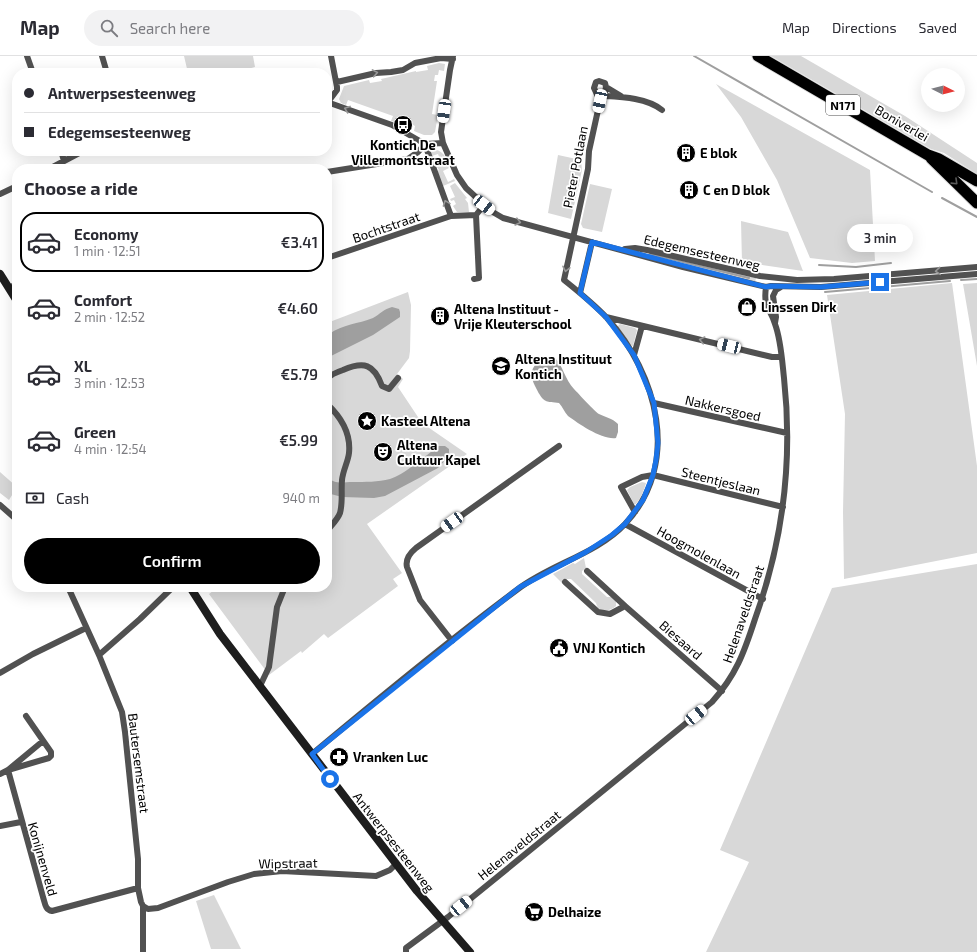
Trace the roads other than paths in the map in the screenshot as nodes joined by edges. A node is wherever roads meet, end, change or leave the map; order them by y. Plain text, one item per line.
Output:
1 (27, 56) edge
2 (102, 56) edge
3 (331, 56) edge
4 (758, 56) edge
5 (453, 57) edge
6 (31, 68) edge
7 (106, 68) edge
8 (337, 82) junction
9 (606, 87) junction
10 (332, 96) edge
11 (604, 96) junction
12 (623, 97) junction
13 (600, 101) junction
14 (332, 103) edge
15 (662, 110) dead end
16 (444, 143) junction
17 (426, 144) junction
18 (928, 155) junction
19 (62, 156) edge
20 (74, 156) edge
21 (64, 161) junction
22 (58, 164) edge
23 (332, 171) edge
24 (977, 180) edge
25 (12, 188) edge
26 (0, 194) edge
27 (977, 203) edge
28 (484, 205) junction
29 (476, 215) junction
30 (451, 216) junction
31 (573, 237) junction
32 (592, 242) junction
33 (619, 249) junction
34 (332, 256) edge
35 (977, 267) edge
36 (0, 274) edge
37 (977, 274) edge
38 (780, 278) junction
39 (474, 279) dead end
40 (809, 280) junction
41 (12, 286) edge
42 (766, 287) junction
43 (781, 287) junction
44 (810, 287) junction
45 (9, 288) junction
46 (12, 293) edge
47 (580, 293) junction
48 (606, 317) junction
49 (775, 323) junction
50 (642, 326) junction
51 (634, 355) junction
52 (781, 357) junction
53 (332, 375) edge
54 (398, 378) dead end
55 (654, 403) junction
56 (332, 410) edge
57 (787, 433) junction
58 (559, 446) dead end
59 (653, 475) junction
60 (0, 505) edge
61 (783, 508) junction
62 (635, 512) junction
63 (12, 516) edge
64 (332, 524) edge
65 (625, 524) junction
66 (587, 571) dead end
67 (566, 582) dead end
68 (70, 592) edge
69 (168, 592) edge
70 (193, 592) edge
71 (283, 592) edge
72 (763, 599) junction
73 (625, 606) junction
74 (86, 628) junction
75 (452, 641) junction
76 (99, 655) junction
77 (0, 674) edge
78 (260, 686) junction
79 (722, 690) junction
80 (26, 716) dead end
81 (43, 741) junction
82 (312, 754) junction
83 (8, 770) junction
84 (0, 774) edge
85 (21, 822) junction
86 (0, 826) edge
87 (393, 867) junction
88 (138, 888) junction
89 (143, 906) junction
90 (442, 922) junction
91 (143, 952) edge
92 (406, 952) edge
93 (470, 952) edge

1 - 6 street
2 - 7 street
3 - 8 street
4 - 18 highway, Boniverlei / N171
8 -> 5 street
5 - 16 street, Edegemsesteenweg
8 - 10 street
9 - 11 street, Pieter Potlaan
9 - 12 street
9 - 13 street, Pieter Potlaan
11 - 12 street
11 - 13 street, Pieter Potlaan
12 - 15 street
13 - 31 street, Pieter Potlaan
17 -> 14 street
16 - 17 street
16 - 28 street, Edegemsesteenweg
17 - 23 street
30 -> 17 street
18 - 24 highway, Boniverlei / N171
18 -> 27 highway, Boniverlei / N171
19 - 21 street
20 - 21 street
21 - 22 street
25 - 26 street
28 - 29 street
28 -> 31 street, Edegemsesteenweg
29 - 30 street
29 - 39 street
30 - 34 street, Bochtstraat
31 - 32 street, Edegemsesteenweg
31 -> 47 street, Pieter Potlaan
32 - 33 street, Edegemsesteenweg
32 - 47 street
33 - 38 street, Edegemsesteenweg
33 - 42 street, Edegemsesteenweg
35 -> 40 street, Edegemsesteenweg
36 - 45 street
37 - 44 street, Edegemsesteenweg
38 - 40 street, Edegemsesteenweg
38 - 42 street, Edegemsesteenweg
40 - 44 street
41 - 45 street
42 - 43 street, Edegemsesteenweg
42 - 49 street, Helenaveldstraat
43 - 44 street, Edegemsesteenweg
43 - 49 street, Helenaveldstraat
45 - 46 street
47 - 48 street
48 - 50 street
48 - 51 street
49 - 52 street, Helenaveldstraat
50 - 51 street
52 -> 50 street
51 - 55 street
52 - 57 street, Helenaveldstraat
53 - 54 street
55 - 57 street, Nakkersgoed
55 - 59 street
56 - 64 street
57 - 61 street, Helenaveldstraat
58 - 75 street
59 - 61 street, Steentjeslaan
59 - 62 street
59 - 62 street
60 - 63 street
61 - 72 street, Helenaveldstraat
62 - 65 street
65 - 72 street, Hoogmolenlaan
65 - 75 street
66 - 73 street, Biesaard
67 - 73 street
68 - 74 street, Bautersemstraat
69 - 76 street
70 - 78 street, Antwerpsesteenweg
71 - 78 street
72 - 79 street, Helenaveldstraat
73 - 79 street, Biesaard
74 - 76 street, Bautersemstraat
74 - 77 street
75 - 82 street
76 - 88 street, Bautersemstraat
78 - 82 street, Antwerpsesteenweg
79 - 90 street, Helenaveldstraat
80 - 81 street
81 - 83 street
81 - 83 street
82 - 87 street, Antwerpsesteenweg
83 - 84 street
83 - 85 street, Konijnenveld
85 - 86 street
85 - 88 street, Konijnenveld
87 - 89 street, Wipstraat
87 - 90 street, Antwerpsesteenweg
88 - 89 street, Bautersemstraat
89 - 91 street, Bautersemstraat
90 - 92 street, Helenaveldstraat
90 - 93 street, Antwerpsesteenweg

